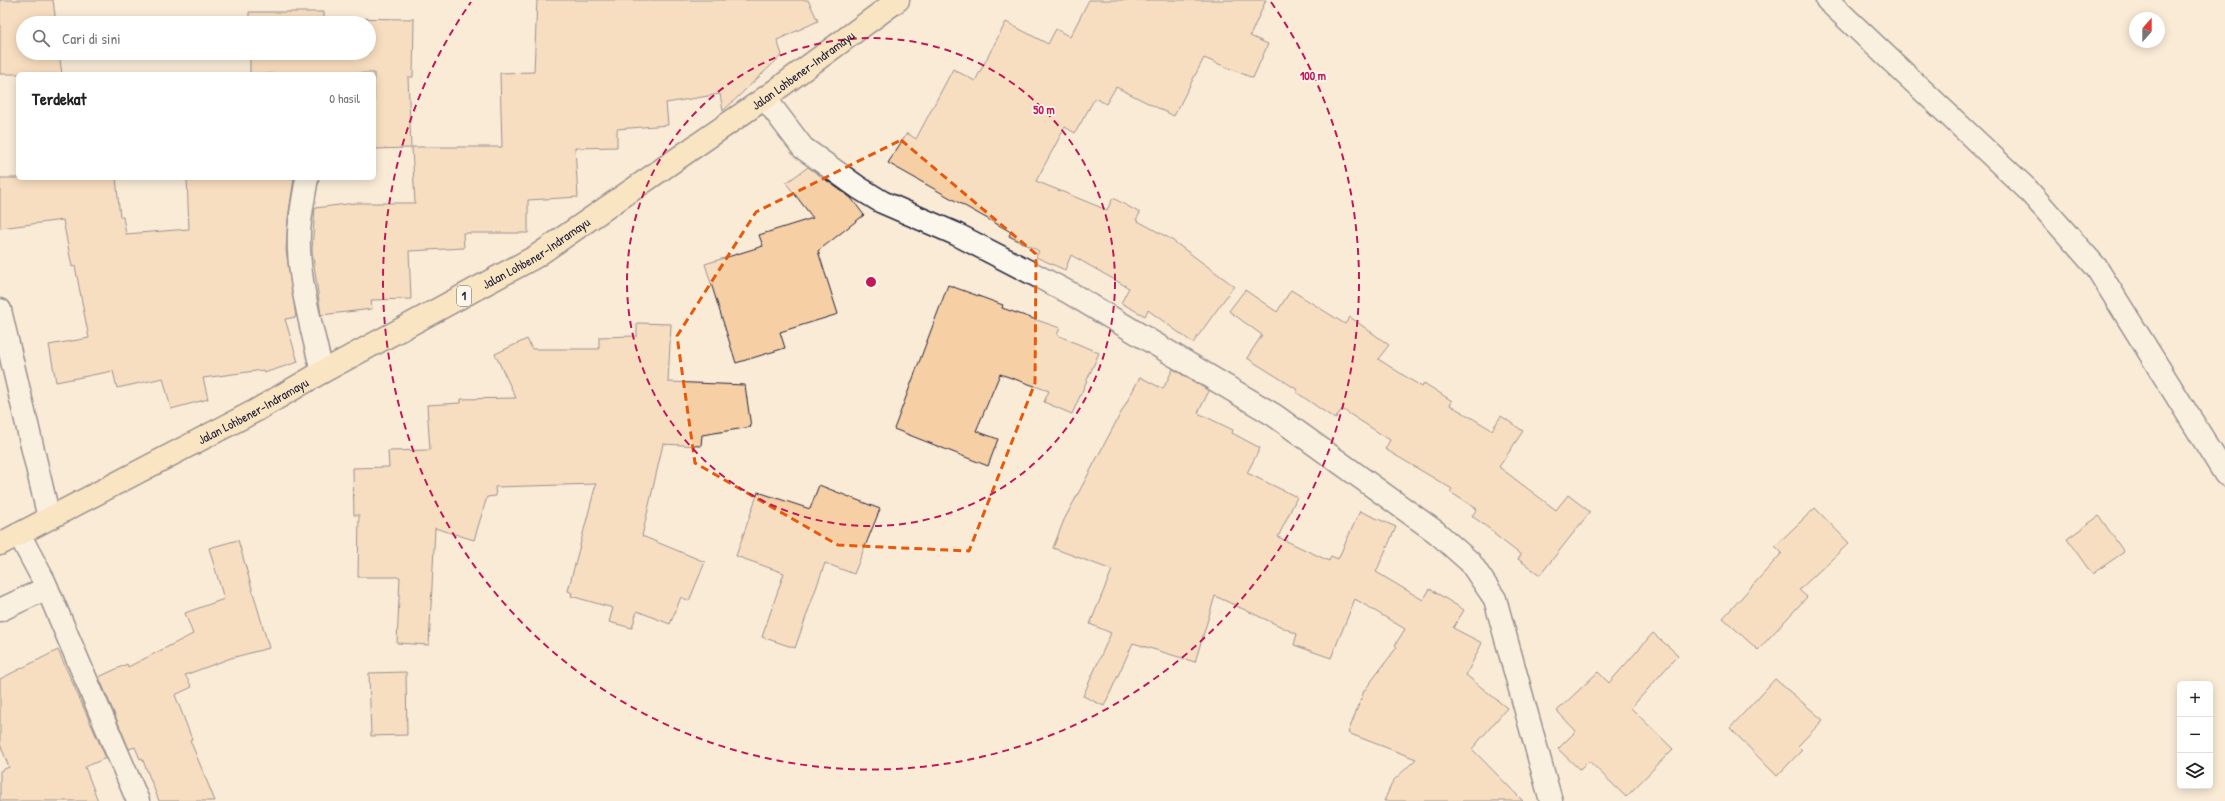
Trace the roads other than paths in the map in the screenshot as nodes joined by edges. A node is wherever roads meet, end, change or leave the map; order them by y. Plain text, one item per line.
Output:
1 (898, 0) edge
2 (1827, 0) edge
3 (765, 98) junction
4 (307, 180) edge
5 (0, 310) edge
6 (322, 372) junction
7 (2225, 474) edge
8 (49, 518) junction
9 (19, 534) junction
10 (0, 544) edge
11 (46, 584) junction
12 (0, 610) edge
13 (138, 801) edge
14 (1551, 801) edge

1 - 3 highway, Jalan Lohbener-Indramayu / 1
2 - 7 street
3 - 6 highway, Jalan Lohbener-Indramayu / 1
3 - 14 street
4 - 6 street
5 - 8 street
6 - 8 highway, Jalan Lohbener-Indramayu / 1
8 - 9 highway, Jalan Lohbener-Indramayu / 1
9 - 10 highway, Jalan Lohbener-Indramayu / 1
9 - 11 street
11 - 12 street
11 - 13 street

